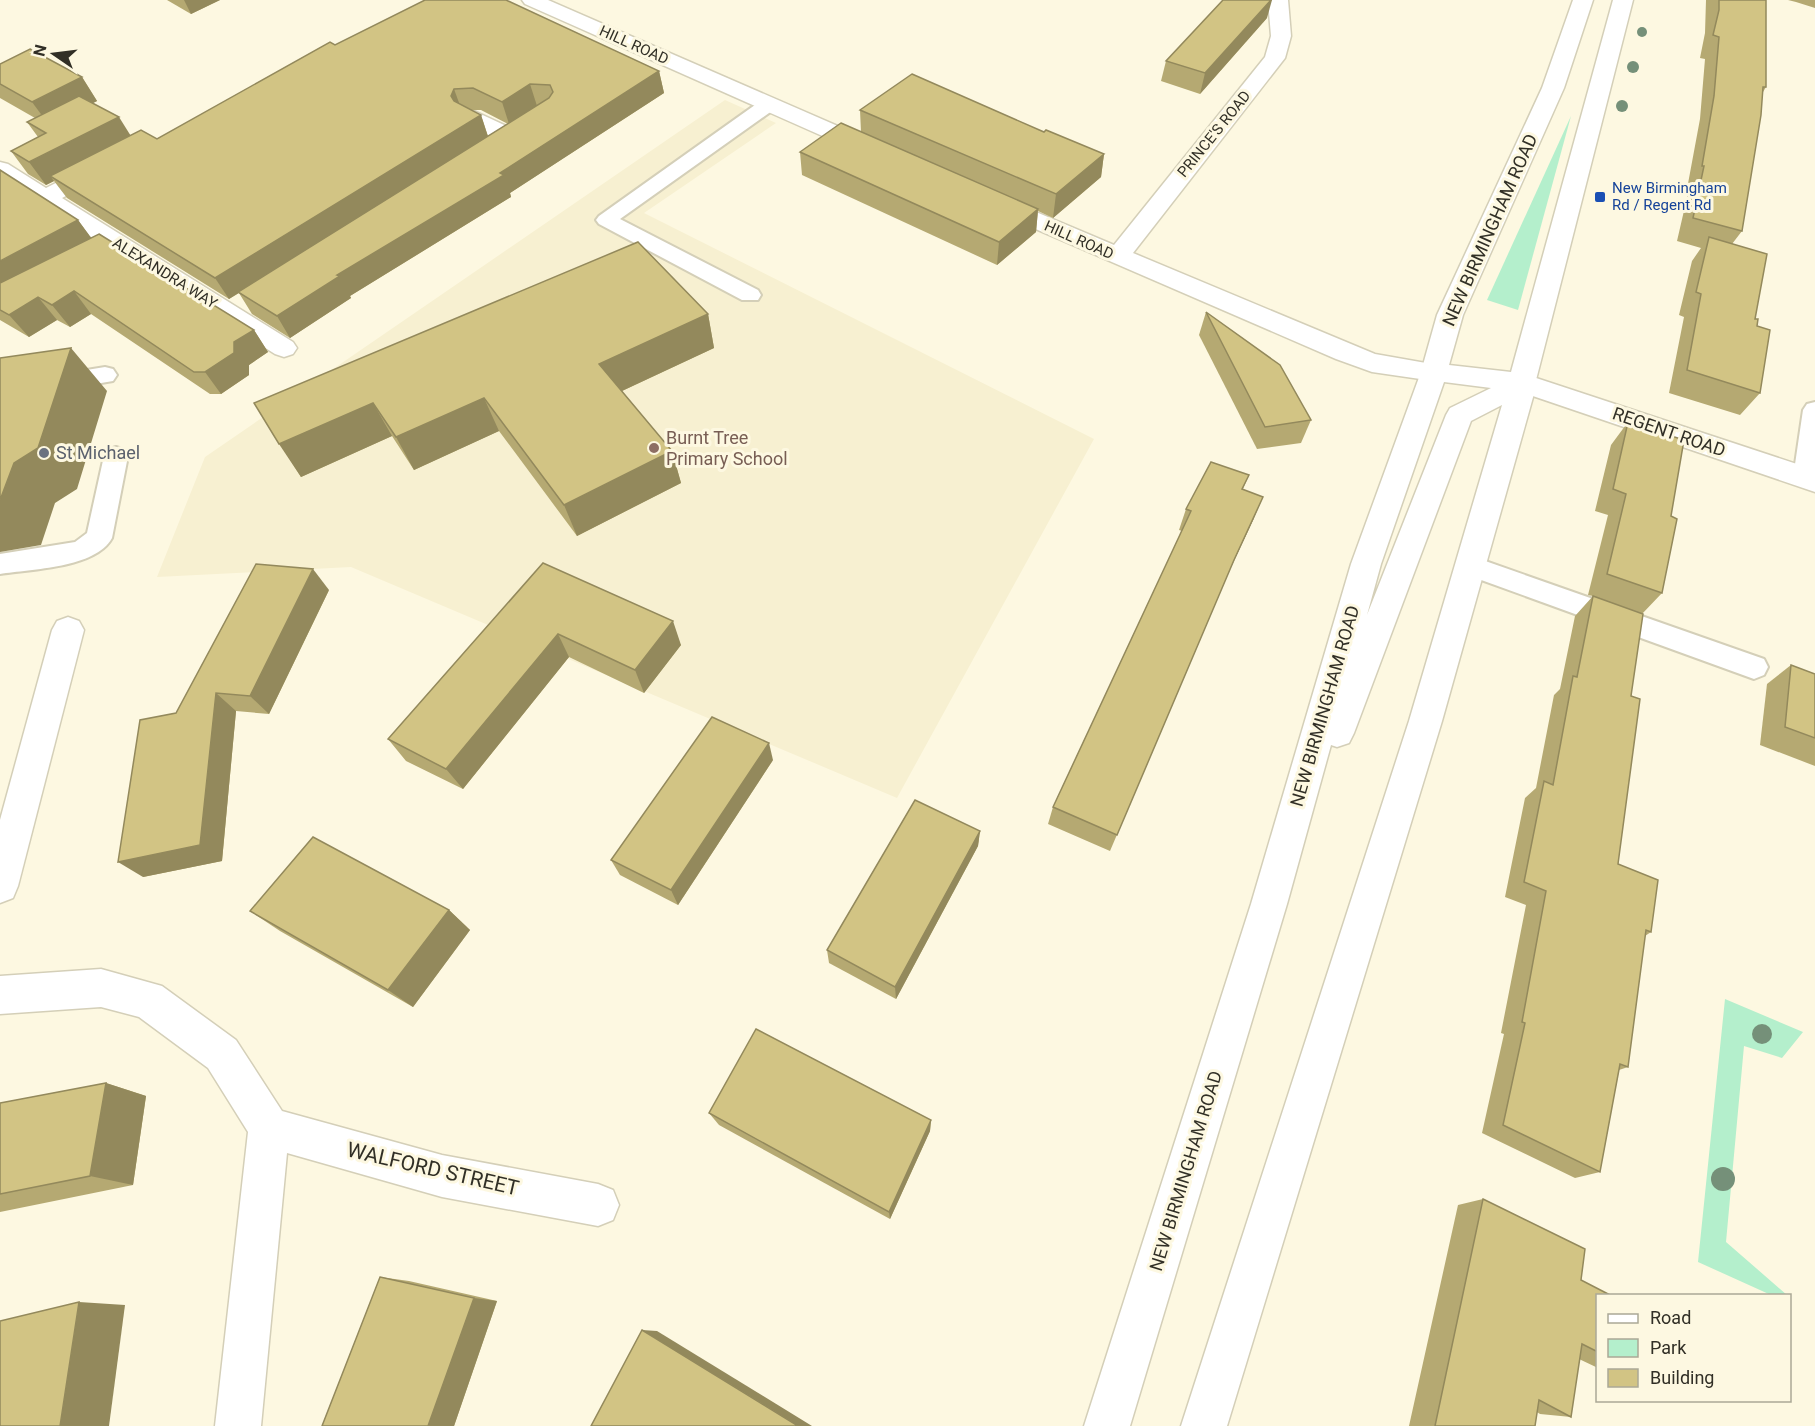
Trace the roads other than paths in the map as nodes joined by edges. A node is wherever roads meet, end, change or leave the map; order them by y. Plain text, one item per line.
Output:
1 (532, 0) edge
2 (1278, 0) edge
3 (1582, 0) edge
4 (1623, 0) edge
5 (769, 104) junction
6 (472, 117) edge
7 (489, 149) edge
8 (888, 156) edge
9 (119, 160) edge
10 (0, 169) edge
11 (975, 195) edge
12 (45, 198) junction
13 (1116, 257) junction
14 (750, 296) dead end
15 (249, 301) edge
16 (229, 314) junction
17 (284, 348) dead end
18 (1434, 372) junction
19 (105, 375) dead end
20 (1524, 383) junction
21 (0, 392) edge
22 (1815, 410) edge
23 (116, 456) dead end
24 (1810, 479) edge
25 (0, 564) edge
26 (1471, 566) junction
27 (68, 630) dead end
28 (1754, 667) dead end
29 (0, 886) edge
30 (1269, 904) junction
31 (0, 995) edge
32 (269, 1128) junction
33 (598, 1205) dead end
34 (238, 1426) edge
35 (1107, 1426) edge
36 (1204, 1426) edge

1 - 5 main road, HILL ROAD
2 - 13 main road, PRINCE'S ROAD
3 - 18 main road, NEW BIRMINGHAM ROAD
4 - 20 main road
5 - 8 main road, HILL ROAD
5 - 14 lane
6 - 7 main road
9 - 12 main road
10 - 12 main road, ALEXANDRA WAY
11 - 13 main road, HILL ROAD
12 - 16 main road, ALEXANDRA WAY
13 - 18 main road, HILL ROAD
15 - 16 main road
16 - 17 main road, ALEXANDRA WAY
18 - 20 main road, HILL ROAD
18 - 30 main road, NEW BIRMINGHAM ROAD
19 - 21 lane
20 - 24 main road, REGENT ROAD
20 - 26 main road
20 - 30 main road
22 - 24 lane
23 - 25 lane
26 - 28 lane
26 - 36 main road
27 - 29 main road
30 - 35 main road, NEW BIRMINGHAM ROAD
31 - 32 main road
32 - 33 main road, WALFORD STREET
32 - 34 main road

